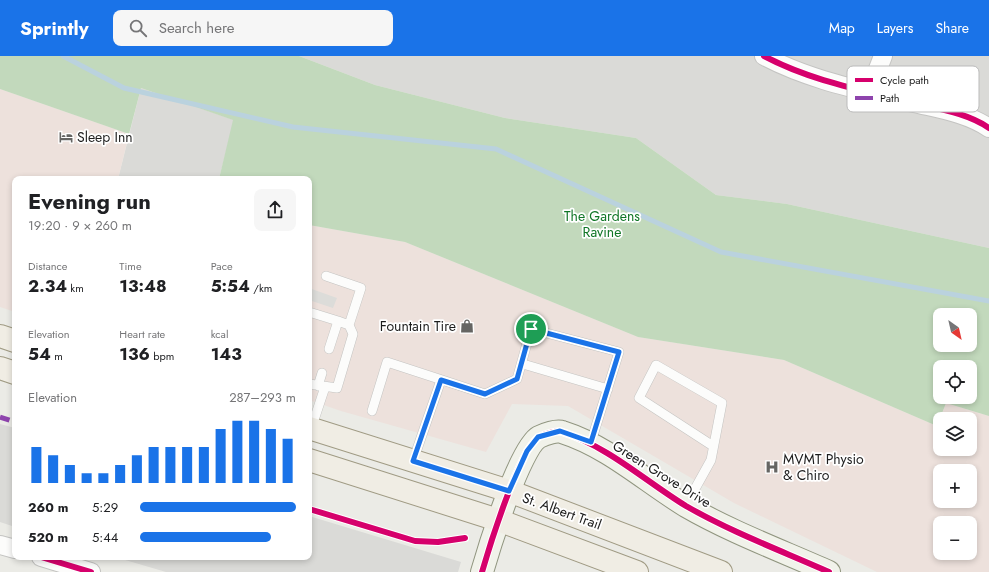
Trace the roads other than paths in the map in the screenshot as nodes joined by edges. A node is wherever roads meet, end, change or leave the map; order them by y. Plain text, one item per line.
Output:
1 (764, 56) edge
2 (883, 56) edge
3 (879, 66) edge
4 (847, 86) edge
5 (950, 112) edge
6 (989, 128) edge
7 (326, 276) dead end
8 (312, 313) edge
9 (338, 321) junction
10 (350, 325) junction
11 (0, 336) edge
12 (12, 340) edge
13 (329, 349) dead end
14 (523, 364) junction
15 (0, 368) edge
16 (12, 372) edge
17 (322, 373) dead end
18 (441, 380) junction
19 (317, 386) edge
20 (608, 389) junction
21 (372, 411) dead end
22 (312, 416) edge
23 (312, 429) edge
24 (591, 442) junction
25 (713, 446) junction
26 (312, 461) edge
27 (413, 461) junction
28 (509, 491) junction
29 (686, 505) junction
30 (498, 520) junction
31 (0, 545) edge
32 (12, 548) edge
33 (51, 560) edge
34 (91, 572) edge
35 (482, 572) edge
36 (637, 572) edge
37 (721, 572) edge
38 (829, 572) edge

1 - 4 street
2 - 3 street
5 - 6 street
7 - 10 lane
8 - 9 lane
9 - 10 lane
9 - 13 lane
10 - 19 lane
11 - 12 main road
14 - 18 lane
14 - 20 lane
14 - 20 lane
15 - 16 main road
17 - 19 lane
18 - 21 lane
18 - 27 lane
19 - 22 lane
20 - 24 lane
23 - 27 main road, St. Albert Trail
24 - 28 street, Green Grove Drive
24 - 29 street, Green Grove Drive
25 - 25 lane
25 - 29 lane
26 - 30 main road
27 - 28 main road, St. Albert Trail
28 - 30 street, Green Grove Drive
28 - 37 main road, St. Albert Trail
29 - 38 street, Green Grove Drive
30 - 35 street, Green Grove Drive
30 - 36 main road
31 - 32 street
33 - 34 street

